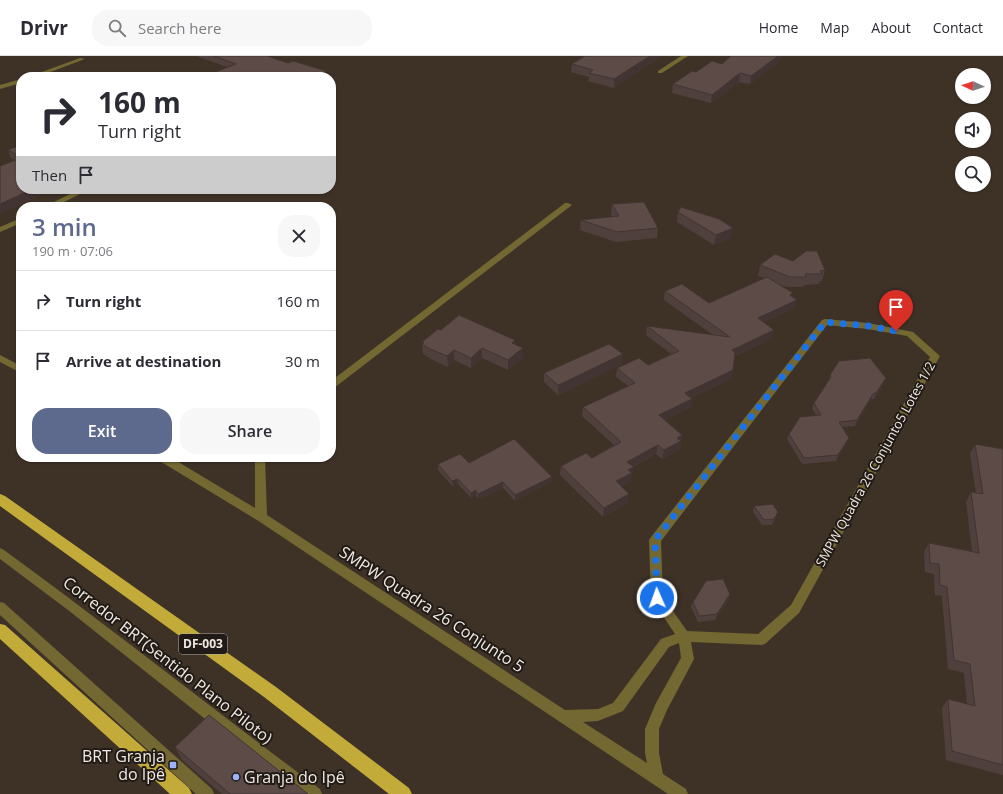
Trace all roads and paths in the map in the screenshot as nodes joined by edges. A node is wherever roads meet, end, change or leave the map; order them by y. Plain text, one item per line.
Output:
1 (685, 56) edge
2 (82, 58) dead end
3 (44, 72) edge
4 (660, 72) dead end
5 (16, 82) edge
6 (0, 87) edge
7 (75, 194) edge
8 (59, 202) edge
9 (568, 205) dead end
10 (16, 222) edge
11 (0, 230) edge
12 (0, 358) edge
13 (16, 367) edge
14 (336, 382) edge
15 (170, 462) edge
16 (260, 462) edge
17 (0, 499) edge
18 (260, 517) junction
19 (0, 553) edge
20 (0, 607) edge
21 (0, 630) edge
22 (684, 636) junction
23 (565, 716) junction
24 (657, 778) junction
25 (183, 794) edge
26 (207, 794) edge
27 (315, 794) edge
28 (403, 794) edge
29 (681, 794) edge

1 - 4 street
2 - 3 street
5 - 6 street
7 - 8 street
9 - 14 street
10 - 11 street
12 - 13 street
15 - 18 street, SMPW Quadra 26 Conjunto 5
16 - 18 street
17 - 28 highway, DF-003
18 - 23 street, SMPW Quadra 26 Conjunto 5
19 - 27 street, Corredor BRT(Sentido Plano Piloto)
20 - 26 street
21 - 25 highway
22 - 22 street, SMPW Quadra 26 Conjunto5 Lotes 1/2
22 - 23 street, SMPW Quadra 26 Conjunto5 Lotes 1/2
22 - 24 street, SMPW Quadra 26 Conjunto5 Lotes 1/2
23 - 24 street, SMPW Quadra 26 Conjunto 5
24 - 29 street, SMPW Quadra 26 Conjunto 5

